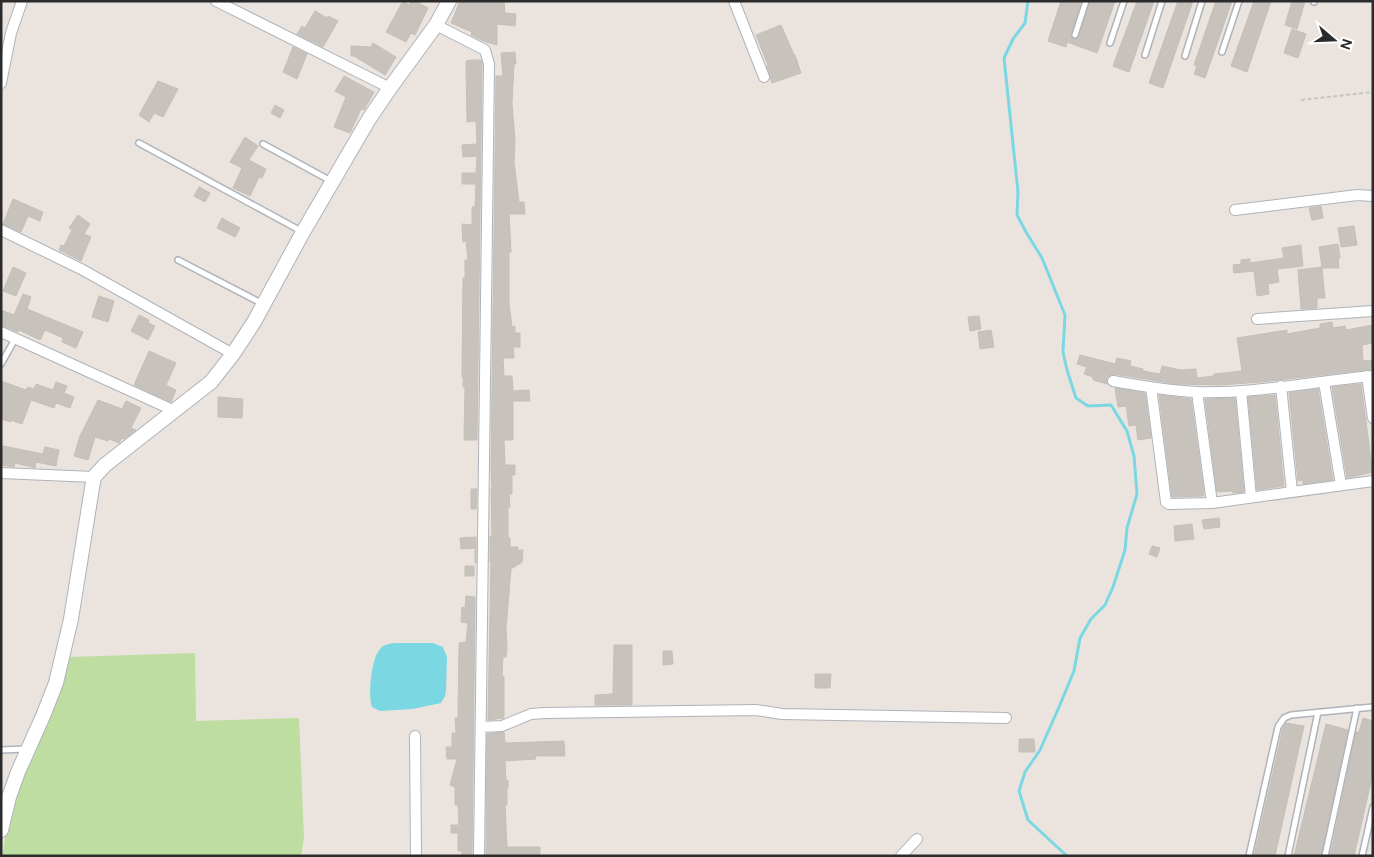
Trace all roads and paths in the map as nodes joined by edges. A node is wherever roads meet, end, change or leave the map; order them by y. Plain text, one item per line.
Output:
1 (22, 1) edge
2 (216, 1) edge
3 (449, 1) edge
4 (734, 1) edge
5 (1086, 1) edge
6 (1124, 1) edge
7 (1162, 1) edge
8 (1202, 1) edge
9 (1239, 1) edge
10 (436, 25) junction
11 (1075, 36) dead end
12 (1110, 43) dead end
13 (1222, 52) dead end
14 (1144, 55) dead end
15 (1185, 56) dead end
16 (764, 77) dead end
17 (1, 83) edge
18 (390, 88) junction
19 (1373, 92) edge
20 (1301, 100) dead end
21 (139, 143) dead end
22 (263, 144) dead end
23 (333, 182) junction
24 (1373, 196) edge
25 (1235, 210) dead end
26 (1, 230) edge
27 (303, 232) junction
28 (178, 260) dead end
29 (264, 304) junction
30 (1373, 311) edge
31 (1257, 319) dead end
32 (1, 332) edge
33 (15, 339) junction
34 (233, 354) junction
35 (1, 364) edge
36 (1370, 376) edge
37 (1113, 381) dead end
38 (1324, 382) junction
39 (1281, 386) junction
40 (1151, 388) junction
41 (1240, 391) junction
42 (1196, 392) junction
43 (175, 411) junction
44 (1373, 418) edge
45 (1, 472) edge
46 (94, 477) junction
47 (1373, 481) edge
48 (1341, 485) junction
49 (1292, 492) junction
50 (1251, 497) junction
51 (1212, 504) junction
52 (1373, 707) edge
53 (1357, 708) junction
54 (1318, 712) junction
55 (1006, 718) dead end
56 (482, 727) junction
57 (415, 736) dead end
58 (29, 749) junction
59 (1, 750) edge
60 (1373, 807) edge
61 (1, 830) edge
62 (917, 839) dead end
63 (416, 856) edge
64 (479, 856) edge
65 (902, 856) edge
66 (1249, 856) edge
67 (1288, 856) edge
68 (1326, 856) edge
69 (1362, 856) edge

1 - 17 street
2 - 18 street
3 - 10 street
4 - 16 street
5 - 11 lane
6 - 12 lane
7 - 14 lane
8 - 15 lane
9 - 13 lane
10 - 18 street
10 - 56 street
18 - 23 street
19 - 20 path
21 - 27 lane
22 - 23 lane
23 - 27 street
24 - 25 street
26 - 34 street
27 - 29 street
28 - 29 lane
29 - 34 street
30 - 31 street
32 - 33 street
33 - 35 lane
33 - 43 street
34 - 43 street
36 - 38 street
36 - 44 street
37 - 40 street
38 - 39 street
38 - 48 street
39 - 41 street
39 - 49 street
40 - 42 street
40 - 51 street
41 - 42 street
41 - 50 street
42 - 51 street
43 - 46 street
45 - 46 street
46 - 58 street
47 - 48 street
48 - 49 street
49 - 50 street
50 - 51 street
52 - 53 lane
53 - 54 lane
53 - 68 lane
54 - 66 lane
54 - 67 lane
55 - 56 street
56 - 64 street
57 - 63 street
58 - 59 lane
58 - 61 street
60 - 69 lane
62 - 65 street

